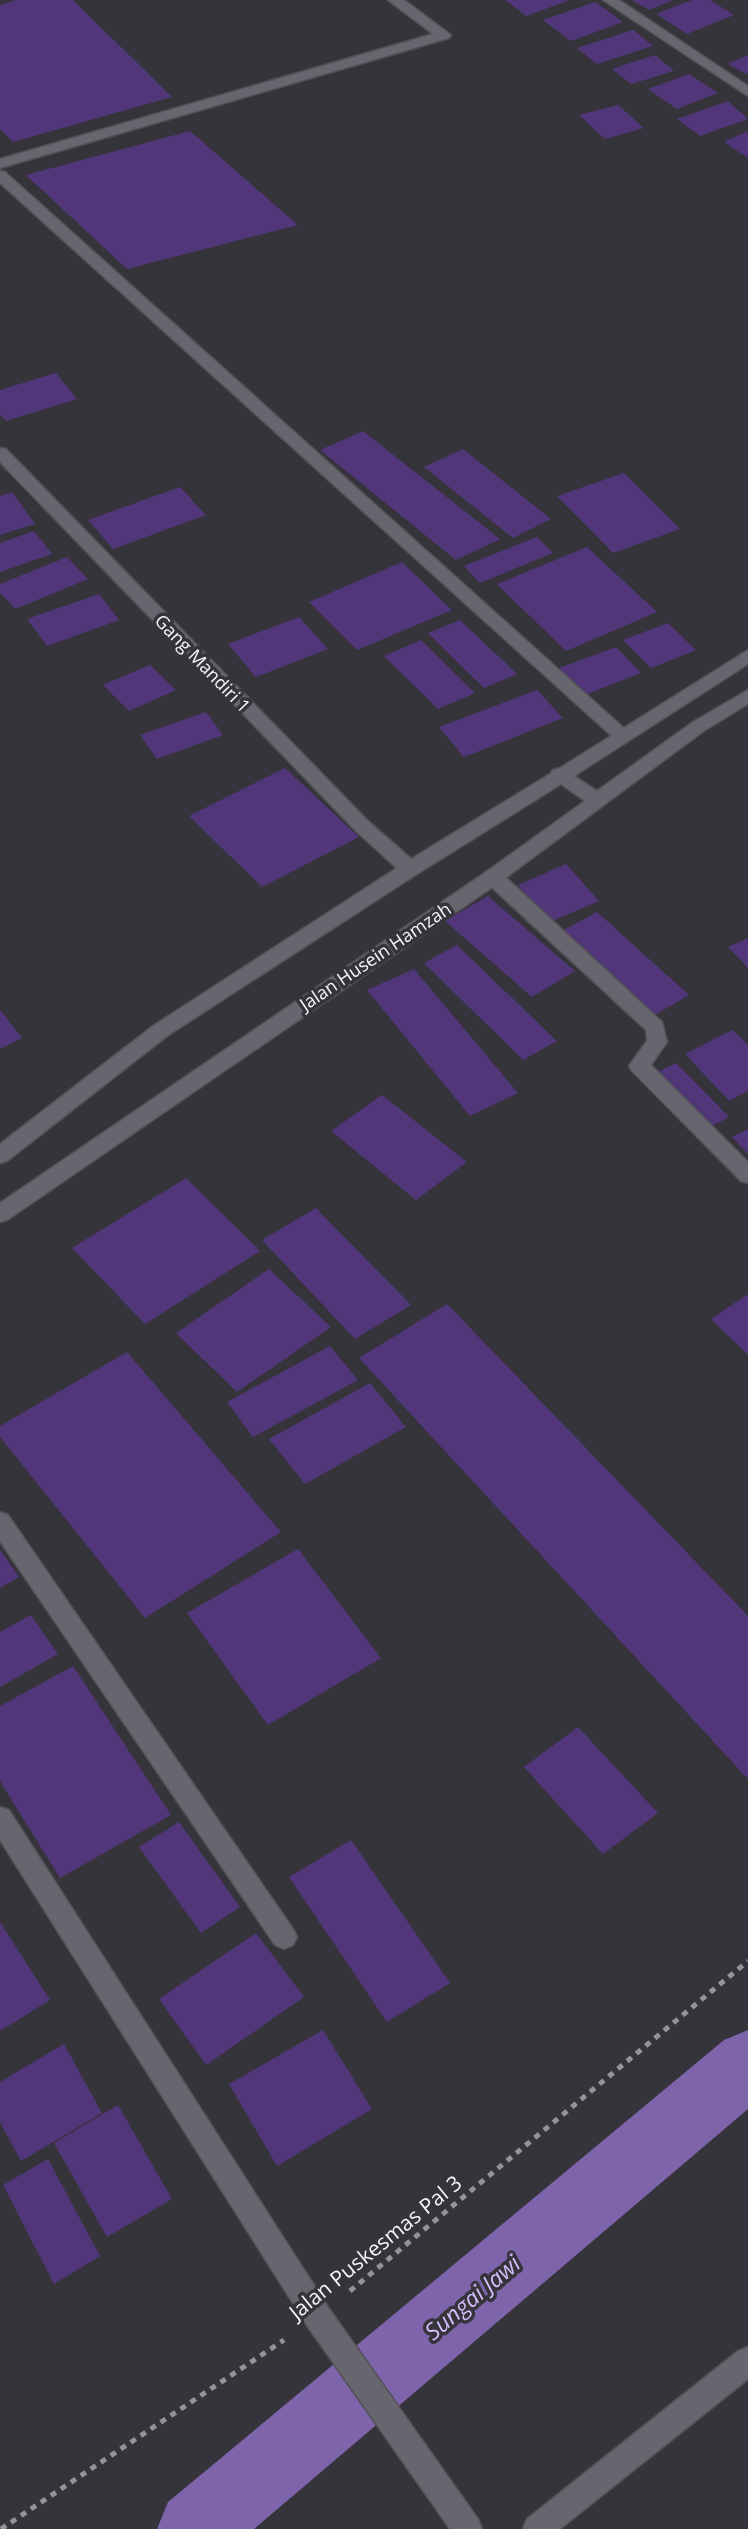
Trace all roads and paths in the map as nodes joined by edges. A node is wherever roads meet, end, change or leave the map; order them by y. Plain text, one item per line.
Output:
1 (395, 0) edge
2 (610, 0) edge
3 (748, 92) edge
4 (0, 164) edge
5 (0, 176) edge
6 (0, 453) edge
7 (748, 656) edge
8 (748, 696) edge
9 (621, 735) junction
10 (559, 775) junction
11 (597, 800) junction
12 (410, 869) junction
13 (493, 877) junction
14 (0, 1155) edge
15 (748, 1175) edge
16 (0, 1213) edge
17 (0, 1522) edge
18 (0, 1818) edge
19 (284, 1937) dead end
20 (748, 1961) edge
21 (318, 2317) junction
22 (748, 2361) edge
23 (1, 2529) edge
24 (468, 2529) edge
25 (537, 2529) edge

1 - 4 street
2 - 3 street
5 - 9 street
6 - 12 street, Gang Mandiri 1
7 - 9 street
8 - 11 street, Jalan Husein Hamzah
9 - 10 street
10 - 11 street
10 - 12 street
11 - 13 street, Jalan Husein Hamzah
12 - 14 street
13 - 15 street
13 - 16 street, Jalan Husein Hamzah
17 - 19 street
18 - 21 street
20 - 21 path, Jalan Puskesmas Pal 3
21 - 23 path, Jalan Puskesmas Pal 3
21 - 24 street
22 - 25 street

